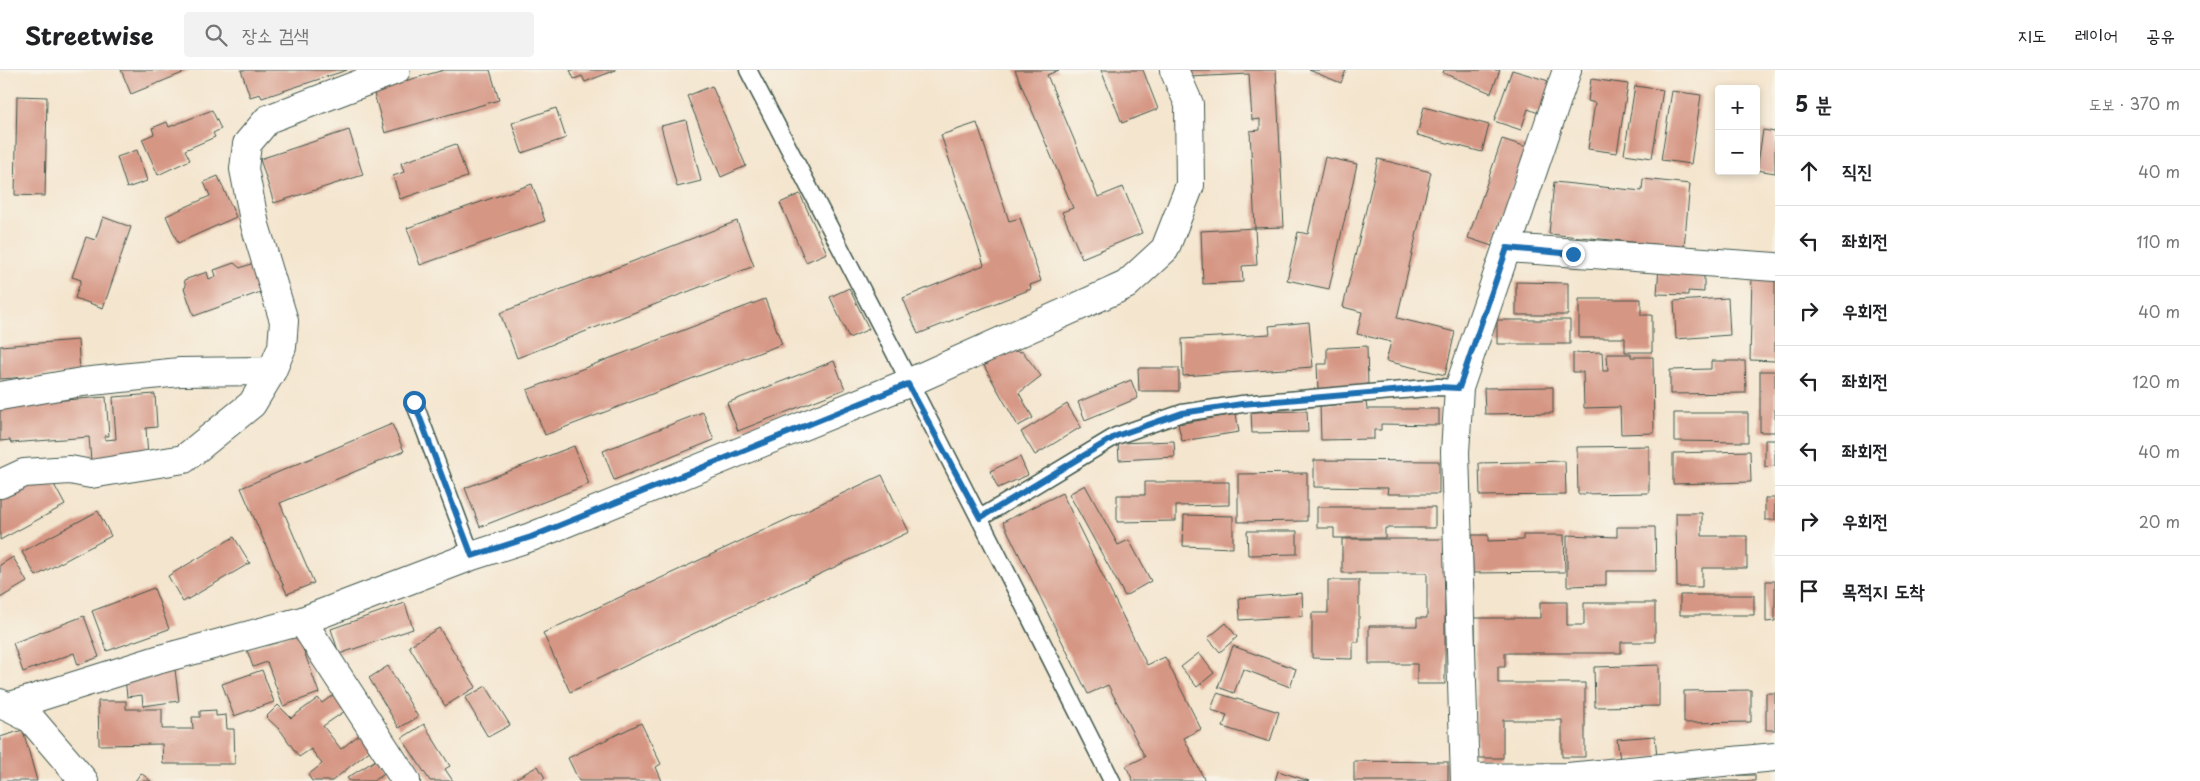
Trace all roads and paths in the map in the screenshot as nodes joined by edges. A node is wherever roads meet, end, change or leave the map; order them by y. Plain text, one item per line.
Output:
1 (396, 70) edge
2 (748, 70) edge
3 (1174, 70) edge
4 (1568, 70) edge
5 (1507, 248) junction
6 (1775, 267) edge
7 (272, 371) junction
8 (908, 384) junction
9 (1459, 388) junction
10 (0, 396) edge
11 (414, 402) dead end
12 (0, 484) edge
13 (980, 518) junction
14 (472, 556) junction
15 (302, 621) junction
16 (3, 705) edge
17 (1775, 757) edge
18 (1465, 780) edge
19 (84, 781) edge
20 (406, 781) edge
21 (1112, 781) edge

1 - 7 street
2 - 8 lane
3 - 8 street
4 - 5 street
5 - 6 street
5 - 9 street
7 - 10 street
7 - 12 street
8 - 13 lane
8 - 14 street
9 - 13 lane
9 - 18 street
11 - 14 lane
13 - 21 lane
14 - 15 street
15 - 16 street
15 - 20 street
16 - 19 street
17 - 18 street

